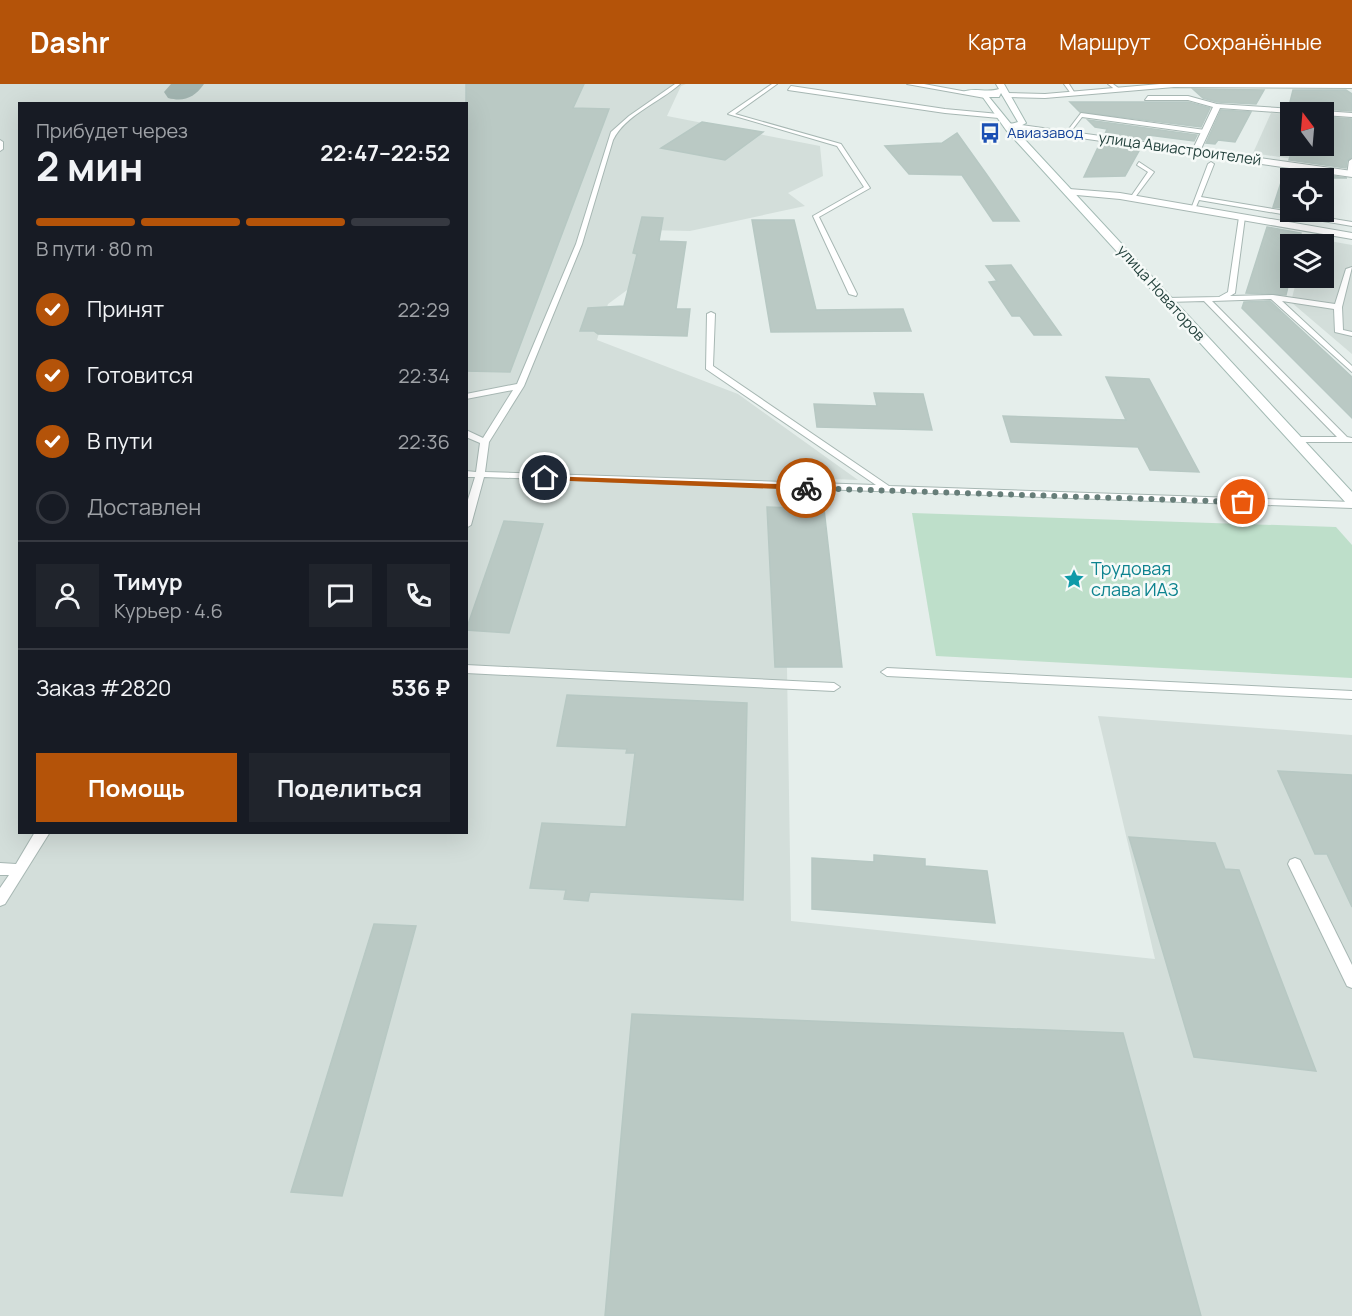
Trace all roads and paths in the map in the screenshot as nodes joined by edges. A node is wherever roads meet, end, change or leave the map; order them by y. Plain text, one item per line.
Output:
1 (678, 84) edge
2 (775, 84) edge
3 (911, 84) edge
4 (1066, 84) edge
5 (1110, 84) edge
6 (1257, 85) edge
7 (1287, 85) edge
8 (1352, 86) edge
9 (948, 87) edge
10 (791, 88) dead end
11 (1119, 90) junction
12 (967, 92) junction
13 (1004, 92) edge
14 (1074, 94) junction
15 (985, 96) junction
16 (1046, 96) junction
17 (1131, 98) dead end
18 (1143, 98) dead end
19 (1155, 98) junction
20 (1217, 106) junction
21 (1280, 110) edge
22 (1334, 114) edge
23 (1352, 115) edge
24 (999, 116) junction
25 (1010, 126) junction
26 (1204, 132) junction
27 (1068, 133) junction
28 (0, 142) edge
29 (0, 149) edge
30 (1196, 151) junction
31 (1352, 161) edge
32 (1139, 164) dead end
33 (1211, 164) dead end
34 (1351, 174) edge
35 (1069, 192) junction
36 (1133, 198) junction
37 (1197, 198) junction
38 (1257, 199) dead end
39 (1192, 208) junction
40 (1255, 208) junction
41 (1280, 211) edge
42 (1242, 217) junction
43 (1252, 219) junction
44 (1334, 220) edge
45 (1352, 224) edge
46 (1352, 236) edge
47 (1352, 269) edge
48 (853, 294) dead end
49 (1270, 297) junction
50 (1221, 299) junction
51 (1167, 300) junction
52 (1208, 300) junction
53 (1338, 307) junction
54 (711, 314) dead end
55 (1352, 334) edge
56 (1352, 370) edge
57 (520, 386) junction
58 (468, 397) edge
59 (468, 434) edge
60 (1296, 440) junction
61 (1348, 440) edge
62 (485, 441) junction
63 (468, 474) edge
64 (480, 475) junction
65 (889, 491) junction
66 (1352, 503) edge
67 (468, 518) edge
68 (468, 669) edge
69 (887, 672) dead end
70 (834, 687) dead end
71 (1352, 695) edge
72 (42, 834) edge
73 (1295, 864) dead end
74 (0, 869) edge
75 (20, 870) junction
76 (0, 900) edge
77 (1352, 981) edge

1 - 57 lane
2 - 48 lane
3 - 9 street
4 - 14 lane
5 - 11 lane
6 - 7 street
6 - 11 street
7 - 8 street
9 - 12 street
10 - 24 street
11 - 14 street
11 - 19 street
12 - 13 street
12 - 15 street
13 - 15 street
13 - 16 street
13 - 25 street
14 - 16 street
15 - 24 street, улица Новаторов
16 - 17 street
18 - 19 street
19 - 20 street
20 - 21 street
20 - 26 street
22 - 23 street
24 - 25 street, улица Новаторов
25 - 27 street, улица Авиастроителей
25 - 35 street, улица Новаторов
26 - 27 lane
26 - 30 street
27 - 30 street, улица Авиастроителей
28 - 29 lane
30 - 34 street, улица Авиастроителей
31 - 34 lane
32 - 36 lane
33 - 37 lane
35 - 36 street
35 - 51 street, улица Новаторов
36 - 39 street
37 - 39 lane
37 - 40 lane
38 - 40 lane
39 - 42 street
40 - 41 lane
40 - 43 lane
42 - 43 street
42 - 50 lane
43 - 46 street
44 - 45 lane
47 - 53 lane
49 - 50 lane
49 - 53 lane
49 - 56 lane
50 - 52 lane
51 - 52 lane
51 - 60 street, улица Новаторов
52 - 61 lane
53 - 55 lane
54 - 65 lane
57 - 58 lane
57 - 62 lane
59 - 62 lane
60 - 61 lane
60 - 66 street, улица Новаторов
62 - 64 lane
63 - 64 lane
64 - 65 lane
64 - 67 lane
65 - 66 lane
68 - 70 lane
69 - 71 lane
72 - 75 lane
73 - 77 lane
74 - 75 lane
75 - 76 lane

